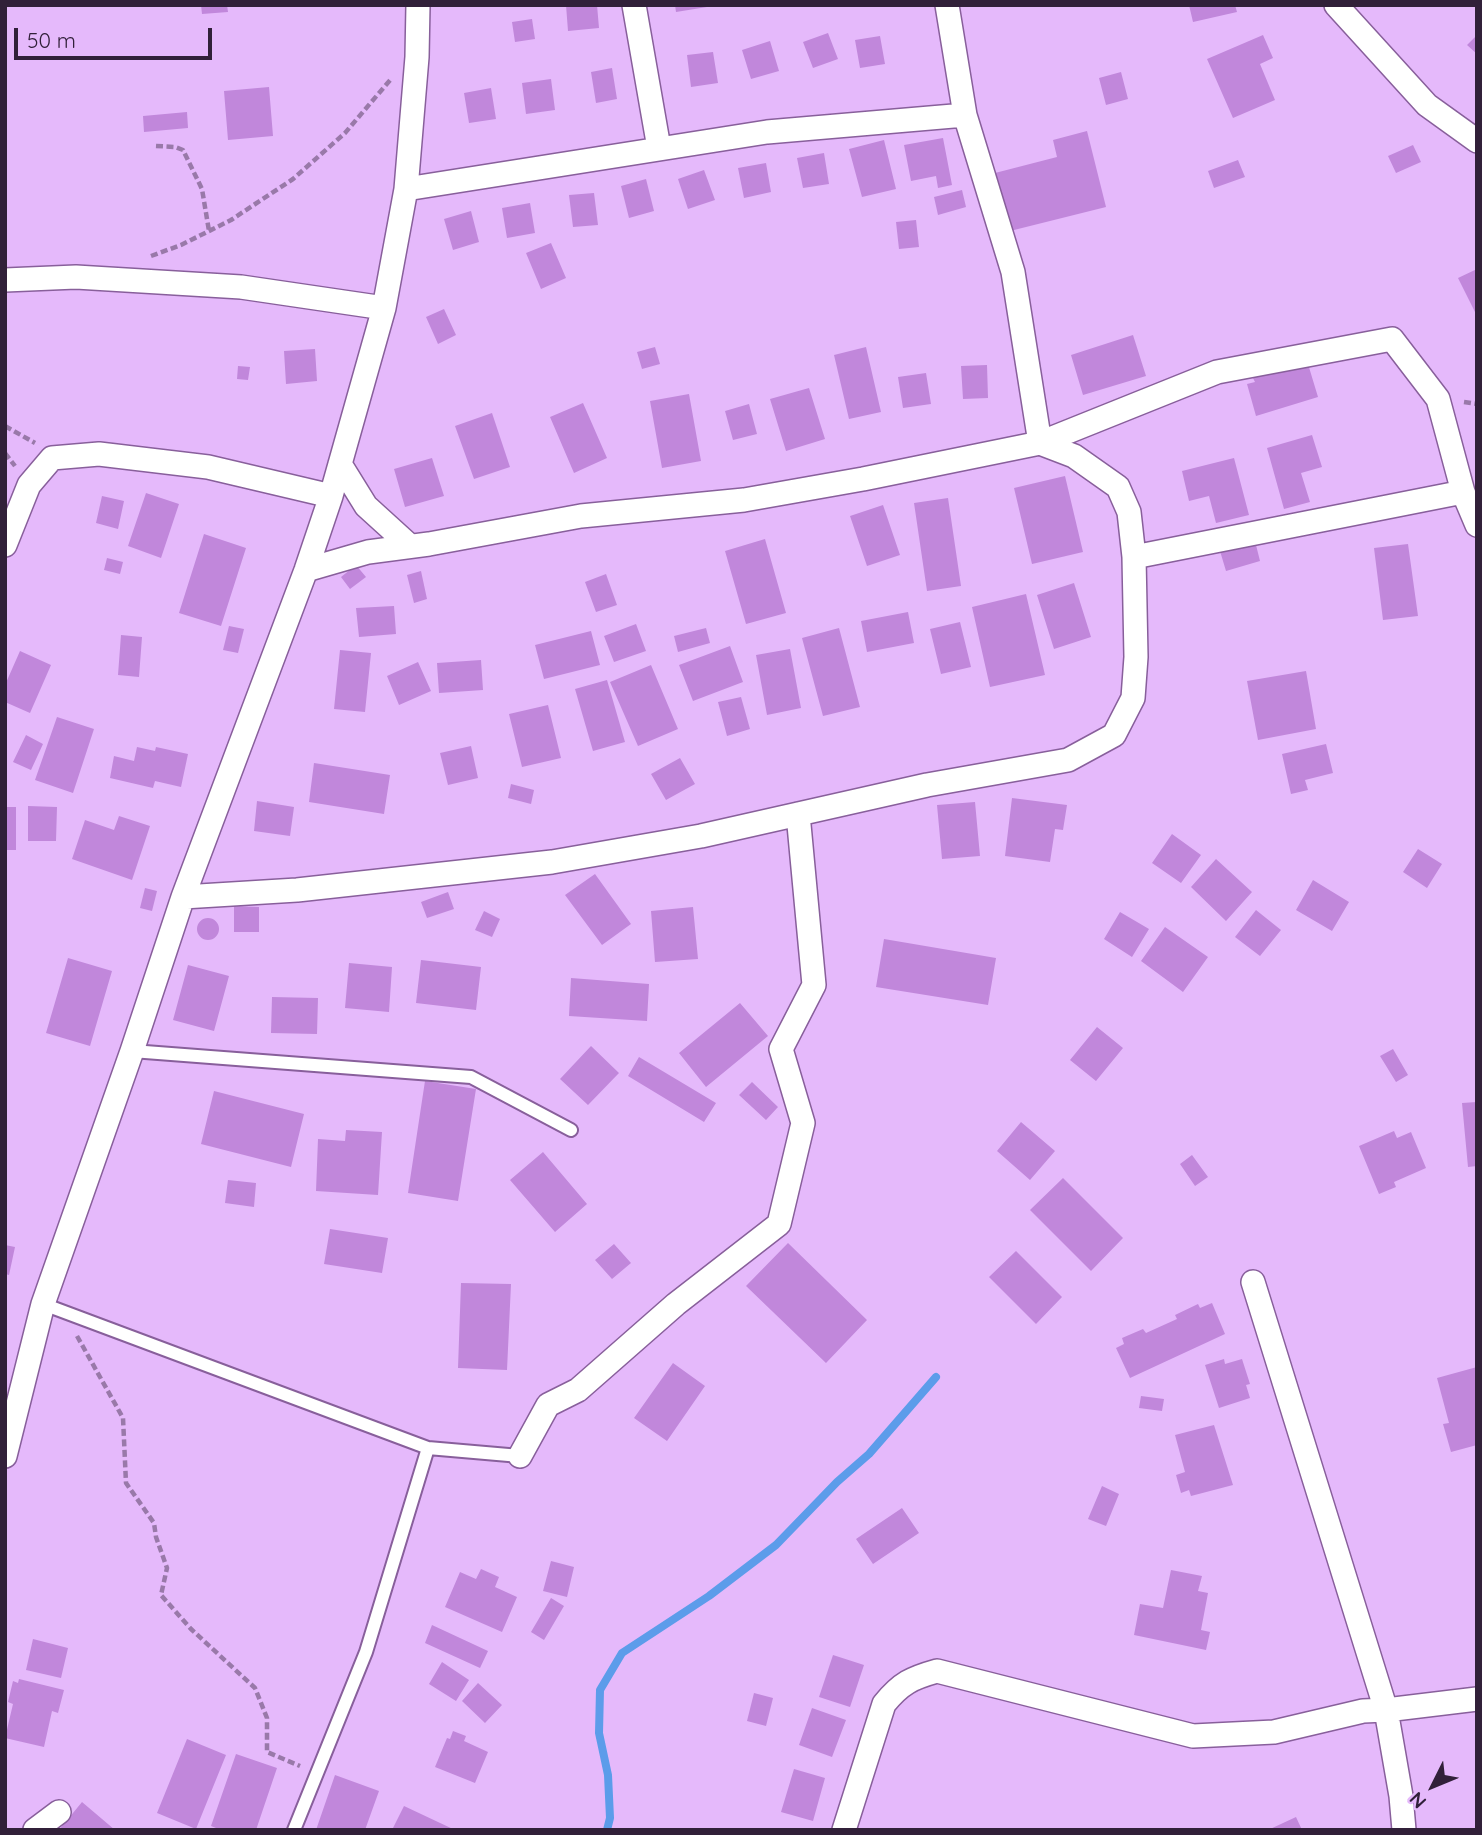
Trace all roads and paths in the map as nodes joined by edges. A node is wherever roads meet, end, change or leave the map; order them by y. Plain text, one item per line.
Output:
1 (418, 5) edge
2 (634, 5) edge
3 (947, 5) edge
4 (1336, 5) edge
5 (417, 57) junction
6 (965, 115) junction
7 (1477, 141) edge
8 (156, 146) dead end
9 (659, 148) junction
10 (406, 189) junction
11 (209, 231) junction
12 (5, 280) edge
13 (135, 280) junction
14 (384, 308) junction
15 (1040, 443) junction
16 (340, 464) junction
17 (1463, 492) junction
18 (331, 496) junction
19 (1477, 525) edge
20 (8, 531) edge
21 (410, 546) junction
22 (1134, 557) junction
23 (306, 570) junction
24 (798, 814) junction
25 (183, 897) junction
26 (132, 1051) junction
27 (571, 1130) dead end
28 (1253, 1282) dead end
29 (43, 1304) junction
30 (80, 1317) junction
31 (428, 1448) junction
32 (5, 1456) edge
33 (520, 1456) joint
34 (1477, 1699) edge
35 (1386, 1710) junction
36 (317, 1773) junction
37 (59, 1812) dead end
38 (35, 1830) edge
39 (294, 1830) edge
40 (844, 1830) edge
41 (1404, 1830) edge

1 - 5 street
2 - 9 street
3 - 6 street
4 - 7 street
5 - 10 street
5 - 11 path
6 - 9 street
6 - 15 street
8 - 11 path
9 - 10 street
10 - 14 street
11 - 13 path
12 - 13 street
13 - 14 street
14 - 16 street
15 - 17 street
15 - 21 street
15 - 22 street
16 - 18 street
16 - 21 street
17 - 19 street
17 - 22 street
18 - 20 street
18 - 23 street
21 - 23 street
22 - 24 street
23 - 25 street
24 - 25 street
24 - 33 street
25 - 26 street
26 - 27 lane
26 - 29 street
28 - 35 street
29 - 30 lane
29 - 32 street
30 - 31 lane
30 - 36 path
31 - 33 lane
31 - 36 lane
34 - 35 street
35 - 40 street
35 - 41 street
36 - 39 lane
37 - 38 street

